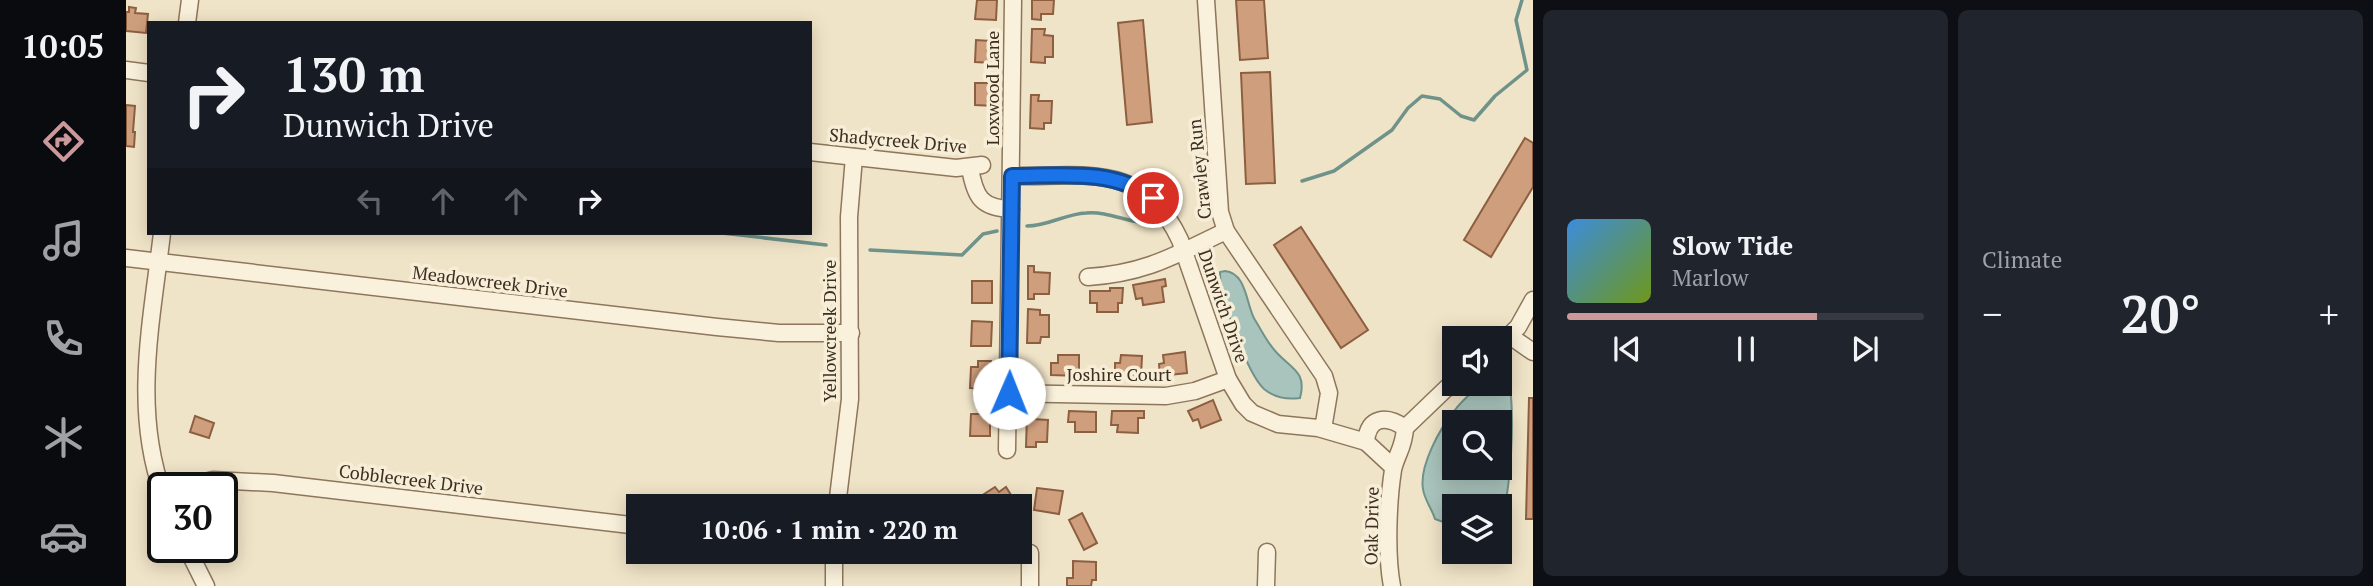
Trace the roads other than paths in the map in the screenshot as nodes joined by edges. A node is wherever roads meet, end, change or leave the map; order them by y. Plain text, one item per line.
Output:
1 (190, 0) edge
2 (1013, 0) edge
3 (1206, 0) edge
4 (187, 21) edge
5 (126, 70) edge
6 (147, 73) edge
7 (812, 152) edge
8 (854, 157) junction
9 (1012, 176) junction
10 (1012, 209) junction
11 (1226, 231) junction
12 (162, 235) edge
13 (1183, 251) junction
14 (126, 258) edge
15 (159, 262) junction
16 (1088, 277) dead end
17 (1533, 300) edge
18 (1512, 331) edge
19 (851, 333) junction
20 (1512, 344) edge
21 (1533, 352) edge
22 (1228, 380) junction
23 (1009, 393) junction
24 (1442, 393) edge
25 (1405, 428) junction
26 (1323, 429) junction
27 (1366, 442) junction
28 (1007, 450) dead end
29 (1393, 467) junction
30 (156, 472) edge
31 (238, 481) edge
32 (838, 494) edge
33 (626, 524) edge
34 (1267, 552) dead end
35 (194, 563) edge
36 (834, 564) edge
37 (1030, 564) edge
38 (205, 586) edge
39 (834, 586) edge
40 (1030, 586) edge
41 (1266, 586) edge
42 (1392, 586) edge

1 - 4 street
2 - 9 street, Loxwood Lane
3 - 11 street, Crawley Run
5 - 6 street
7 - 8 street, Shadycreek Drive
8 - 10 street, Shadycreek Drive
8 - 19 street, Yellowcreek Drive
9 - 10 street, Loxwood Lane
9 - 13 street, Dunwich Drive
10 - 23 street, Loxwood Lane
11 - 13 street
11 - 26 street, Crawley Run
12 - 15 street
13 - 16 street
13 - 22 street, Dunwich Drive
14 - 15 street, Meadowcreek Drive
15 - 19 street, Meadowcreek Drive
15 - 30 street
17 - 18 street
19 - 32 street, Yellowcreek Drive
20 - 21 street
22 - 23 street, Joshire Court
22 - 26 street, Dunwich Drive
23 - 28 street, Loxwood Lane
24 - 25 street
25 - 27 street
25 - 29 street, Oak Drive
26 - 27 street, Dunwich Drive
27 - 29 street, Oak Drive
29 - 42 street, Oak Drive
31 - 33 street, Cobblecreek Drive
34 - 41 street
35 - 38 street
36 - 39 street
37 - 40 street

